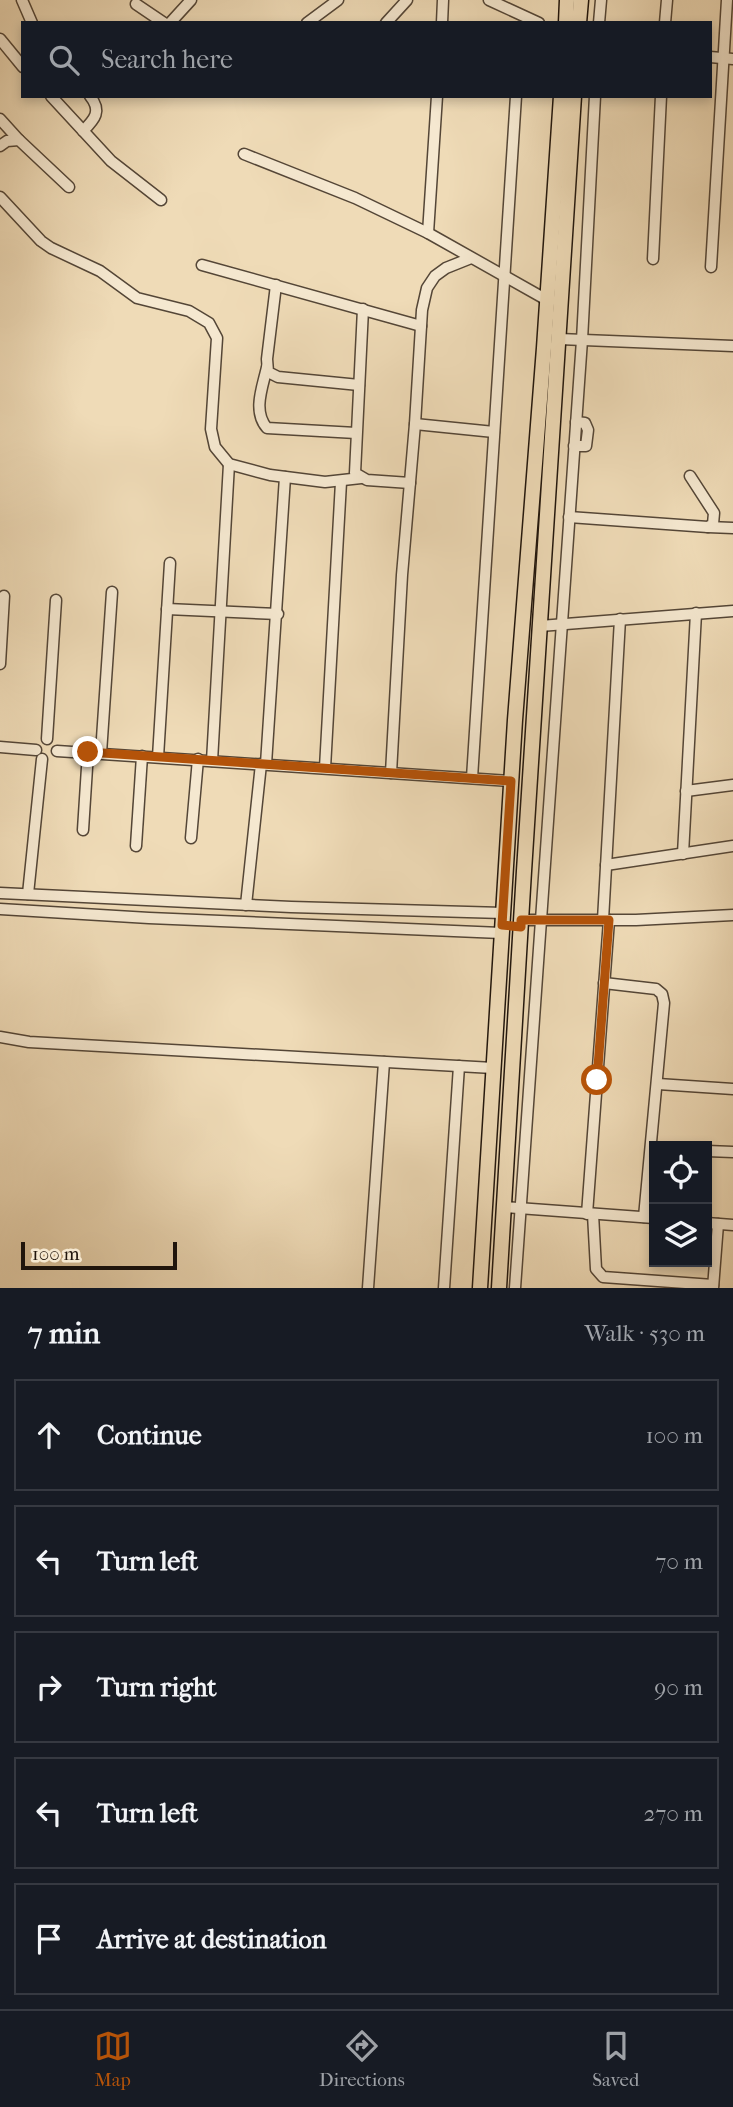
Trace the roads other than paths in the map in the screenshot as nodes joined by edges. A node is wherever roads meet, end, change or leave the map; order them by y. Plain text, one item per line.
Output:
1 (22, 0) edge
2 (191, 0) edge
3 (338, 0) edge
4 (407, 0) edge
5 (443, 0) edge
6 (489, 0) edge
7 (567, 0) edge
8 (581, 0) edge
9 (601, 0) edge
10 (667, 0) edge
11 (727, 0) edge
12 (136, 4) dead end
13 (31, 21) edge
14 (161, 21) edge
15 (172, 21) edge
16 (310, 21) edge
17 (388, 21) edge
18 (442, 21) edge
19 (535, 21) edge
20 (566, 21) edge
21 (579, 21) edge
22 (599, 21) edge
23 (665, 21) edge
24 (0, 39) edge
25 (729, 58) edge
26 (21, 64) edge
27 (53, 98) edge
28 (91, 98) edge
29 (437, 98) edge
30 (516, 98) edge
31 (561, 98) edge
32 (574, 98) edge
33 (595, 98) edge
34 (661, 98) edge
35 (0, 119) edge
36 (83, 131) junction
37 (19, 140) junction
38 (0, 146) edge
39 (244, 154) dead end
40 (69, 187) dead end
41 (0, 197) edge
42 (162, 200) dead end
43 (428, 233) junction
44 (471, 258) junction
45 (653, 260) dead end
46 (202, 265) dead end
47 (711, 267) dead end
48 (504, 276) junction
49 (276, 285) junction
50 (547, 300) junction
51 (363, 309) junction
52 (421, 326) junction
53 (559, 339) junction
54 (582, 340) junction
55 (733, 346) edge
56 (267, 367) junction
57 (359, 385) junction
58 (415, 424) junction
59 (494, 432) junction
60 (356, 433) junction
61 (229, 464) junction
62 (690, 476) dead end
63 (285, 477) junction
64 (360, 478) junction
65 (341, 481) junction
66 (410, 483) junction
67 (569, 517) junction
68 (708, 527) junction
69 (733, 528) edge
70 (170, 563) dead end
71 (113, 592) dead end
72 (4, 596) dead end
73 (56, 600) dead end
74 (167, 608) junction
75 (222, 611) junction
76 (733, 611) edge
77 (278, 614) junction
78 (696, 614) junction
79 (620, 620) junction
80 (561, 624) junction
81 (540, 626) junction
82 (0, 664) edge
83 (47, 739) junction
84 (0, 747) edge
85 (57, 751) junction
86 (88, 752) junction
87 (101, 753) junction
88 (39, 754) junction
89 (142, 756) junction
90 (158, 757) junction
91 (198, 760) junction
92 (212, 761) junction
93 (264, 764) junction
94 (325, 768) junction
95 (391, 773) junction
96 (472, 778) junction
97 (511, 781) junction
98 (733, 785) edge
99 (686, 791) junction
100 (83, 830) dead end
101 (191, 838) dead end
102 (136, 846) dead end
103 (733, 846) edge
104 (683, 853) junction
105 (606, 865) junction
106 (0, 893) edge
107 (28, 894) junction
108 (246, 905) junction
109 (0, 909) edge
110 (733, 915) edge
111 (542, 920) junction
112 (606, 920) junction
113 (521, 923) junction
114 (502, 924) junction
115 (604, 983) junction
116 (0, 1037) edge
117 (384, 1062) junction
118 (459, 1066) junction
119 (493, 1068) junction
120 (659, 1084) junction
121 (733, 1089) edge
122 (654, 1141) edge
123 (712, 1151) edge
124 (733, 1152) edge
125 (504, 1207) junction
126 (521, 1208) junction
127 (590, 1214) junction
128 (649, 1218) edge
129 (712, 1224) edge
130 (733, 1225) edge
131 (713, 1286) edge
132 (368, 1288) edge
133 (444, 1288) edge
134 (480, 1288) edge
135 (499, 1288) edge
136 (516, 1288) edge

1 - 13 street
2 - 15 street
3 - 16 street
4 - 17 street
5 - 18 street
6 - 19 street
7 - 20 main road
8 - 21 main road
9 - 22 street
10 - 23 street
11 - 25 street
12 - 14 street
24 - 26 street
25 - 47 street
27 - 36 street
28 - 36 street
29 - 43 street
30 - 48 street
31 - 50 main road
32 - 53 main road
33 - 54 street
34 - 45 street
35 - 37 street
36 - 42 street
37 - 38 street
37 - 40 street
39 - 43 street
41 - 61 street
43 - 44 street
44 - 48 street
44 - 52 street
46 - 49 street
48 - 50 street
48 - 59 street
49 - 51 street
49 - 56 street
50 - 97 main road
51 - 52 street
51 - 57 street
52 - 58 street
53 - 54 street
53 - 81 main road
54 - 55 street
54 - 67 street
56 - 57 street
56 - 60 street
57 - 60 street
58 - 59 street
58 - 66 street
59 - 96 street
60 - 64 street
61 - 63 street
61 - 75 street
62 - 68 street
63 - 65 street
63 - 77 street
64 - 65 street
64 - 66 street
65 - 94 street
66 - 95 street
67 - 68 street
67 - 80 street
68 - 69 street
70 - 74 street
71 - 87 street
72 - 82 street
73 - 83 street
74 - 75 street
74 - 90 street
75 - 77 street
75 - 92 street
76 - 78 street
77 - 93 street
78 - 79 street
78 - 99 street
79 - 80 street
79 - 105 street
80 - 81 street
80 - 111 street
81 - 113 main road
83 - 85 street
83 - 88 street
84 - 88 street
85 - 86 street
85 - 88 street
86 - 87 street
86 - 100 street
87 - 89 street
88 - 107 street
89 - 90 street
89 - 102 street
90 - 91 street
91 - 92 street
91 - 101 street
92 - 93 street
93 - 94 street
93 - 108 street
94 - 95 street
95 - 96 street
96 - 97 street
97 - 114 main road
98 - 99 street
99 - 104 street
103 - 104 street
104 - 105 street
105 - 112 street
106 - 107 street
107 - 108 street
108 - 114 street
109 - 114 street
110 - 112 street
111 - 112 street
111 - 113 street
111 - 126 street
112 - 115 street
113 - 114 main road
113 - 125 main road
114 - 119 main road
115 - 120 street
115 - 127 street
116 - 117 street
117 - 118 street
117 - 132 street
118 - 119 street
118 - 133 street
119 - 134 main road
120 - 121 street
120 - 122 street
123 - 124 street
125 - 126 street
125 - 135 main road
126 - 127 street
126 - 136 street
127 - 128 street
127 - 131 street
129 - 130 street
129 - 131 street

